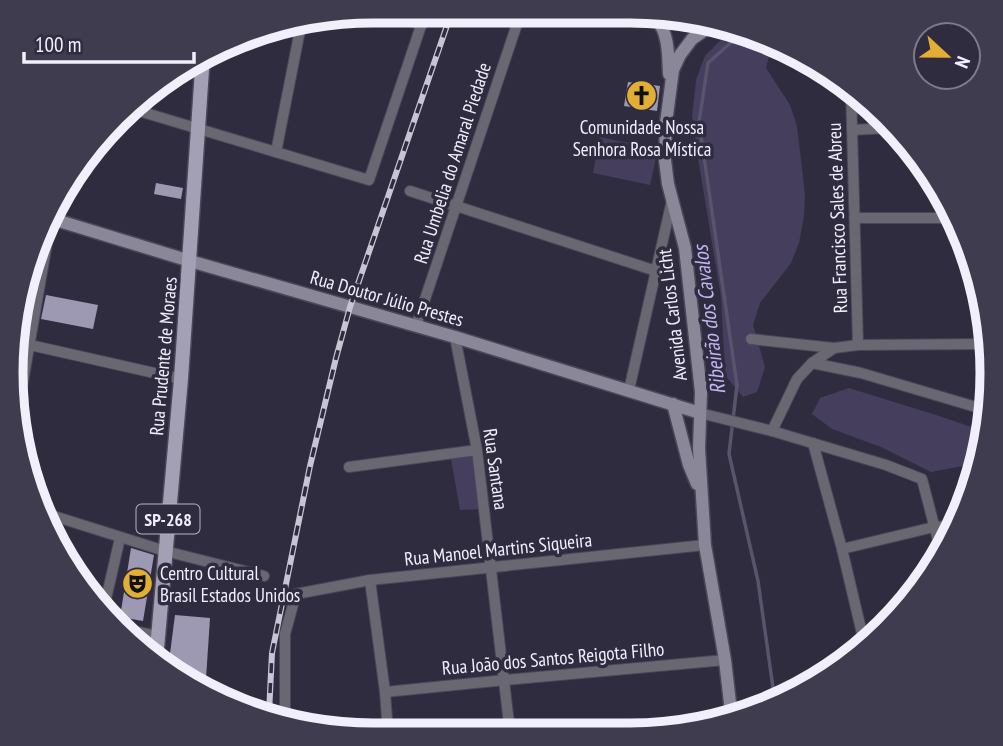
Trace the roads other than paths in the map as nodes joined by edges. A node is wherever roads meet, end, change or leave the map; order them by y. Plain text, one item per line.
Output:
1 (419, 23) edge
2 (422, 24) joint
3 (517, 24) edge
4 (660, 24) edge
5 (300, 30) edge
6 (703, 30) edge
7 (202, 68) edge
8 (670, 86) junction
9 (851, 102) edge
10 (140, 112) edge
11 (198, 128) junction
12 (881, 128) edge
13 (852, 130) junction
14 (276, 152) junction
15 (410, 191) dead end
16 (672, 201) junction
17 (457, 204) junction
18 (855, 218) junction
19 (944, 218) edge
20 (58, 221) edge
21 (44, 253) edge
22 (190, 261) junction
23 (656, 271) junction
24 (416, 326) junction
25 (455, 337) junction
26 (751, 339) dead end
27 (979, 344) edge
28 (30, 345) junction
29 (858, 345) junction
30 (834, 348) junction
31 (812, 363) junction
32 (181, 379) junction
33 (23, 384) edge
34 (629, 390) junction
35 (673, 404) junction
36 (978, 408) edge
37 (700, 413) junction
38 (772, 431) junction
39 (813, 443) junction
40 (477, 450) junction
41 (349, 467) dead end
42 (701, 491) junction
43 (53, 516) edge
44 (945, 526) edge
45 (934, 527) junction
46 (120, 538) junction
47 (938, 540) edge
48 (705, 545) junction
49 (842, 549) junction
50 (165, 551) junction
51 (491, 566) junction
52 (264, 576) dead end
53 (370, 580) junction
54 (106, 599) edge
55 (137, 632) edge
56 (862, 635) edge
57 (159, 636) junction
58 (157, 649) edge
59 (725, 660) junction
60 (505, 680) junction
61 (386, 692) junction
62 (731, 708) edge
63 (285, 712) edge
64 (388, 723) edge
65 (509, 723) edge

1 - 2 street
2 - 14 street
3 - 17 street, Rua Umbelia do Amaral Piedade
4 - 8 main road
5 - 14 street
6 - 8 main road, Avenida Carlos Licht
7 - 11 main road, Rua Prudente de Moraes / SP-268
8 - 16 main road, Avenida Carlos Licht
9 - 13 street, Rua Francisco Sales de Abreu
10 - 11 street
11 - 14 street
11 - 22 main road, Rua Prudente de Moraes / SP-268
12 - 13 street
13 - 18 street, Rua Francisco Sales de Abreu
15 - 17 street
16 - 23 street
16 - 37 main road, Avenida Carlos Licht
17 - 23 street
17 - 24 street, Rua Umbelia do Amaral Piedade
18 - 19 street
18 - 29 street, Rua Francisco Sales de Abreu
20 - 22 main road, Rua Doutor Júlio Prestes
21 - 28 street
22 - 24 main road, Rua Doutor Júlio Prestes
22 - 32 main road, Rua Prudente de Moraes / SP-268
23 - 34 street
24 - 25 main road, Rua Doutor Júlio Prestes
25 - 34 main road, Rua Doutor Júlio Prestes
25 - 40 street, Rua Santana
26 - 30 street
27 - 29 street
28 - 32 street
28 - 33 street
29 - 30 street
30 - 31 street
31 - 36 street
31 - 38 street
32 - 50 main road, Rua Prudente de Moraes / SP-268
34 - 35 main road, Rua Doutor Júlio Prestes
35 - 37 main road, Rua Doutor Júlio Prestes
35 - 42 main road
37 - 38 street, Rua Doutor Júlio Prestes
37 - 42 main road, Avenida Carlos Licht
38 - 39 street, Rua Doutor Júlio Prestes
39 - 45 street, Rua Doutor Júlio Prestes
39 - 49 street
40 - 41 street
40 - 51 street, Rua Santana
42 - 48 main road, Avenida Carlos Licht
43 - 46 street
44 - 45 street
45 - 47 street
45 - 49 street
46 - 50 street
46 - 54 street
48 - 51 street, Rua Manoel Martins Siqueira
48 - 59 main road, Avenida Carlos Licht
49 - 56 street
50 - 52 street
50 - 57 main road, Rua Prudente de Moraes / SP-268
51 - 53 street, Rua Manoel Martins Siqueira
51 - 60 street, Rua Santana
53 - 61 street
53 - 63 street, Rua Manoel Martins Siqueira
55 - 57 street
57 - 58 main road, Rua Prudente de Moraes / SP-268
59 - 60 street, Rua João dos Santos Reigota Filho
59 - 62 main road, Avenida Carlos Licht
60 - 61 street, Rua João dos Santos Reigota Filho
60 - 65 street, Rua Santana
61 - 64 street

